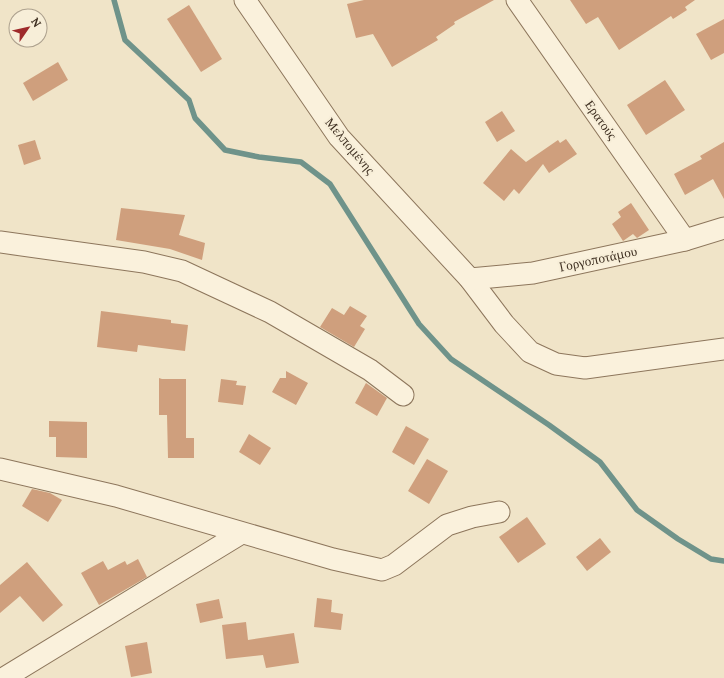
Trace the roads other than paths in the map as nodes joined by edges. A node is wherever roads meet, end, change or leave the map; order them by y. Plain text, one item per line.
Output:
1 (245, 0) edge
2 (517, 0) edge
3 (724, 228) edge
4 (685, 240) junction
5 (0, 242) edge
6 (470, 279) junction
7 (724, 349) edge
8 (403, 395) dead end
9 (0, 469) edge
10 (499, 512) dead end
11 (240, 534) junction
12 (4, 678) edge

1 - 6 street, Μελπομένης
2 - 4 street, Ερατούς
3 - 4 street, Γοργοποτάμου
4 - 6 street, Γοργοποτάμου
5 - 8 street
6 - 7 street, Μελπομένης
9 - 11 street
10 - 11 street
11 - 12 street

